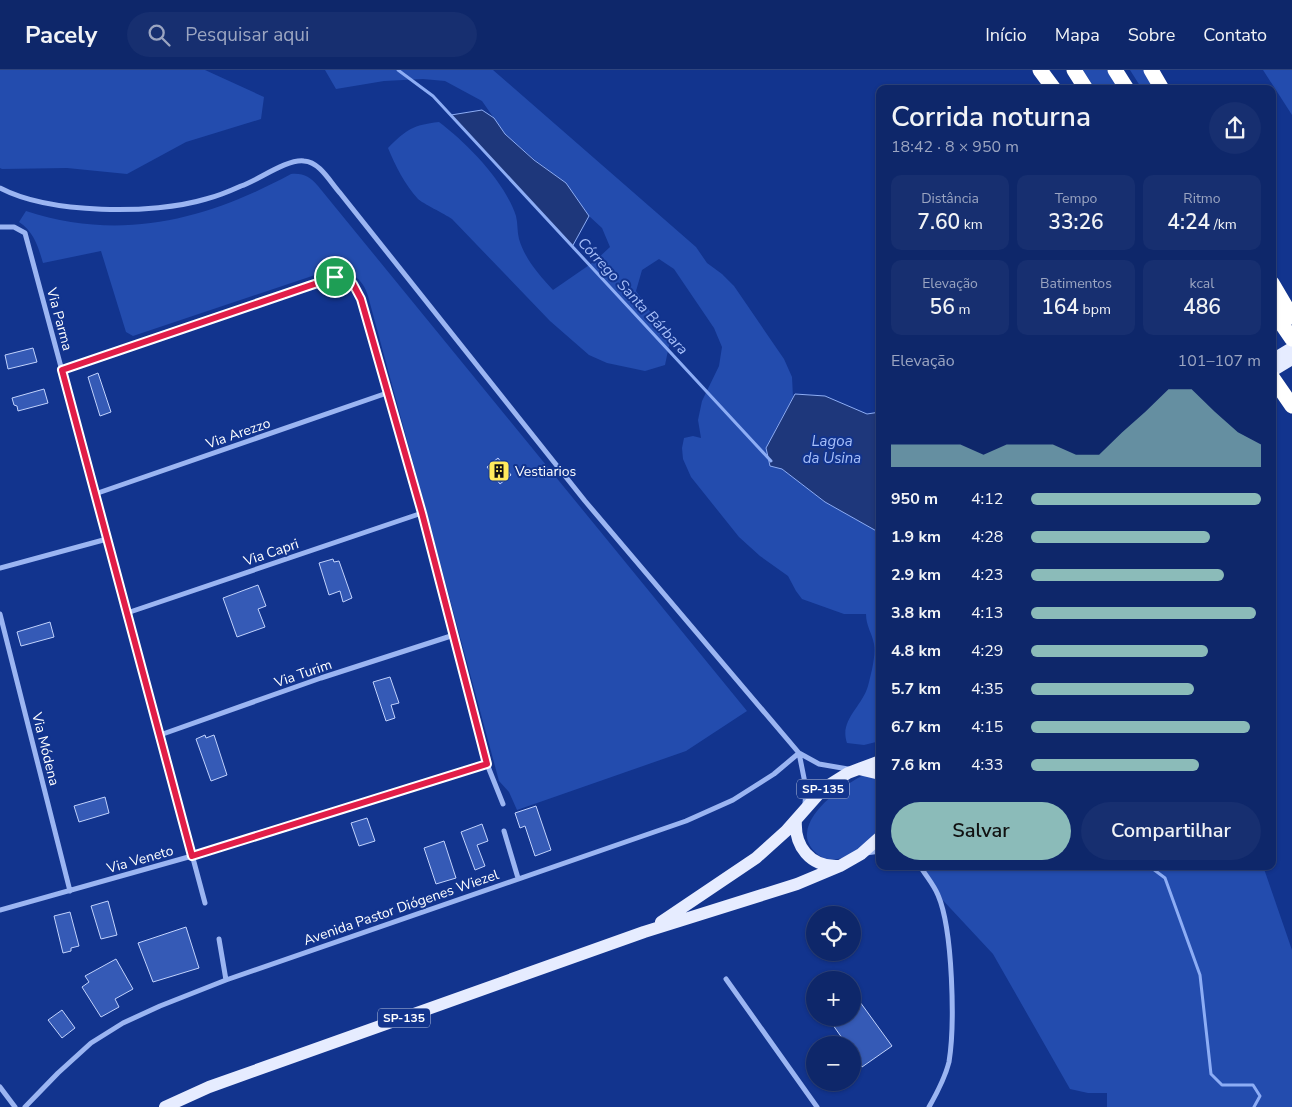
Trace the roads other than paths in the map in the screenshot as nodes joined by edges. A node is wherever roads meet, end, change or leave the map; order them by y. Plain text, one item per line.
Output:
1 (1040, 70) edge
2 (1074, 70) edge
3 (1115, 70) edge
4 (1151, 70) edge
5 (1051, 85) edge
6 (1083, 85) edge
7 (1124, 85) edge
8 (1160, 85) edge
9 (1, 189) edge
10 (0, 228) edge
11 (1276, 294) edge
12 (1283, 314) edge
13 (1292, 339) edge
14 (1292, 348) edge
15 (1276, 358) edge
16 (1292, 359) edge
17 (1276, 369) edge
18 (62, 370) junction
19 (1276, 383) edge
20 (387, 393) junction
21 (1292, 406) edge
22 (95, 494) junction
23 (422, 513) junction
24 (107, 539) junction
25 (0, 568) edge
26 (127, 613) junction
27 (0, 614) edge
28 (454, 634) junction
29 (160, 735) junction
30 (799, 753) junction
31 (876, 763) edge
32 (487, 764) junction
33 (859, 769) junction
34 (876, 773) edge
35 (503, 804) dead end
36 (800, 815) junction
37 (504, 831) dead end
38 (876, 841) edge
39 (876, 852) edge
40 (861, 854) junction
41 (192, 856) junction
42 (840, 866) junction
43 (920, 870) edge
44 (922, 870) edge
45 (925, 875) junction
46 (518, 878) junction
47 (70, 891) junction
48 (205, 903) dead end
49 (0, 910) edge
50 (644, 932) junction
51 (219, 939) dead end
52 (726, 978) dead end
53 (226, 980) junction
54 (0, 1087) edge
55 (15, 1107) edge
56 (25, 1107) edge
57 (165, 1107) edge
58 (817, 1107) edge
59 (929, 1107) edge

1 - 5 highway
2 - 6 highway
3 - 7 highway
4 - 8 highway
9 - 30 street
10 - 18 street, Via Parma
11 - 12 highway
12 - 13 highway
14 - 15 main road
16 - 17 main road
18 - 20 street
18 - 22 street, Via Parma
19 - 21 highway
20 - 22 street, Via Arezzo
20 - 23 street
22 - 24 street, Via Parma
23 - 26 street, Via Capri
23 - 28 street
24 - 25 street
24 - 26 street, Via Parma
26 - 29 street, Via Parma
27 - 47 street, Via Módena
28 - 29 street, Via Turim
28 - 32 street
29 - 41 street, Via Parma
30 - 33 street
30 - 36 street
30 - 46 street, Avenida Pastor Diógenes Wiezel
31 - 33 main road, SP-135
32 - 35 street
32 - 41 street, Via Veneto
33 - 34 main road
33 - 36 main road, SP-135
36 - 42 main road
36 - 50 main road, SP-135
37 - 46 street
38 - 40 main road, SP-135
39 - 40 street
40 - 42 main road, SP-135
41 - 47 street, Via Veneto
41 - 48 street, Via Parma
42 - 50 main road, SP-135
43 - 45 street
44 - 45 street
45 - 59 street
46 - 53 street, Avenida Pastor Diógenes Wiezel
47 - 49 street, Via Veneto
50 - 57 main road, SP-135
51 - 53 street
52 - 58 street
53 - 56 street, Avenida Pastor Diógenes Wiezel
54 - 55 street

